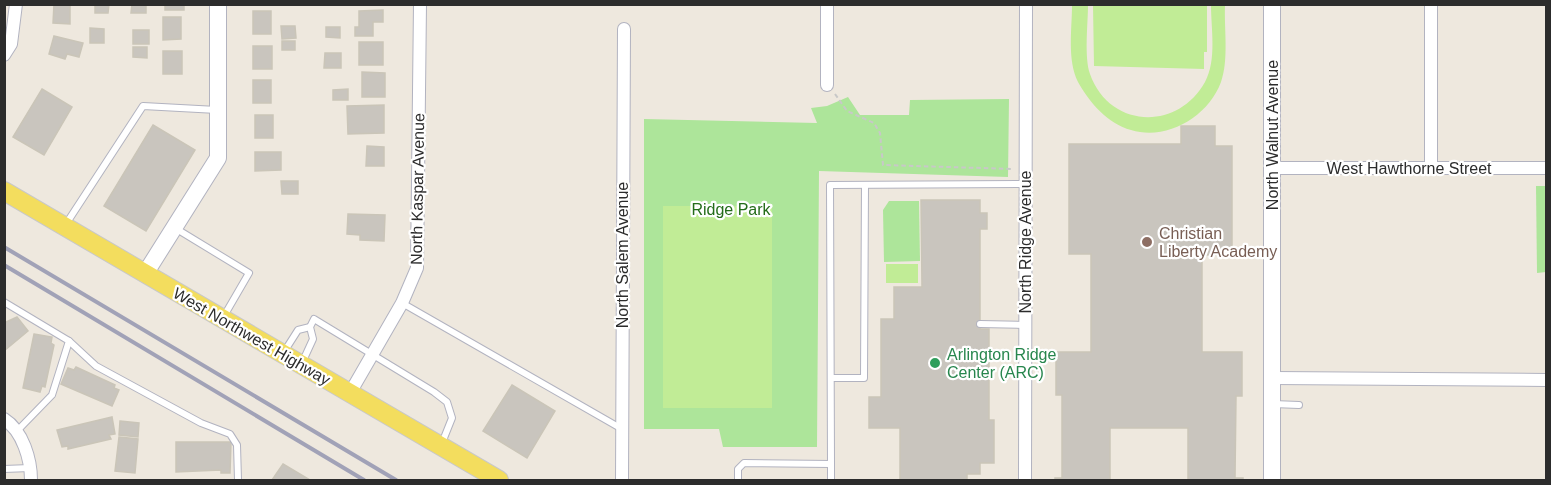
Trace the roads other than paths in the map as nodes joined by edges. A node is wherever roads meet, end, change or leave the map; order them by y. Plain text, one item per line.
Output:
1 (16, 4) edge
2 (218, 4) edge
3 (420, 4) edge
4 (827, 4) edge
5 (1026, 4) edge
6 (1272, 4) edge
7 (1431, 4) edge
8 (624, 29) dead end
9 (4, 55) edge
10 (827, 85) road end
11 (218, 110) junction
12 (1272, 168) junction
13 (1431, 168) junction
14 (1546, 168) edge
15 (1018, 184) junction
16 (865, 186) junction
17 (4, 191) edge
18 (64, 227) junction
19 (174, 228) junction
20 (145, 274) junction
21 (4, 302) edge
22 (402, 303) junction
23 (222, 319) junction
24 (980, 324) dead end
25 (1025, 325) junction
26 (310, 327) junction
27 (69, 341) junction
28 (283, 354) junction
29 (373, 354) junction
30 (302, 364) junction
31 (831, 378) junction
32 (1273, 378) junction
33 (1546, 380) edge
34 (350, 393) junction
35 (1272, 404) junction
36 (1299, 405) dead end
37 (4, 419) edge
38 (622, 429) junction
39 (17, 431) junction
40 (441, 446) junction
41 (831, 464) junction
42 (4, 469) edge
43 (31, 474) edge
44 (238, 480) edge
45 (500, 480) edge
46 (622, 480) edge
47 (738, 480) edge
48 (831, 480) edge
49 (1024, 480) edge
50 (1272, 480) edge

1 - 9 street
2 - 11 street
3 - 22 street, North Kaspar Avenue
4 - 10 street
5 - 15 street, North Ridge Avenue
6 - 12 street, North Walnut Avenue
7 - 13 street
8 - 38 street, North Salem Avenue
11 - 18 lane
11 - 19 street
12 - 13 street, West Hawthorne Street
12 - 32 street, North Walnut Avenue
13 - 14 street, West Hawthorne Street
15 - 16 lane
15 - 25 street, North Ridge Avenue
16 - 31 lane
16 - 31 lane
17 - 18 main road, West Northwest Highway
18 - 20 main road, West Northwest Highway
19 - 20 street
19 - 23 lane
20 - 23 main road, West Northwest Highway
21 - 27 lane
22 - 29 street, North Kaspar Avenue
22 - 38 lane
23 - 28 main road, West Northwest Highway
24 - 25 lane
25 - 49 street, North Ridge Avenue
26 - 28 lane
26 - 29 lane
26 - 30 lane
27 - 39 lane
27 - 44 lane
28 - 30 main road, West Northwest Highway
29 - 34 street, North Kaspar Avenue
29 - 40 lane
30 - 34 main road, West Northwest Highway
31 - 41 lane
32 - 33 street
32 - 35 street, North Walnut Avenue
34 - 40 main road, West Northwest Highway
35 - 36 lane
35 - 50 street, North Walnut Avenue
37 - 39 street
38 - 46 street, North Salem Avenue
39 - 43 street
40 - 45 main road, West Northwest Highway
41 - 47 lane
41 - 48 lane
42 - 43 lane

